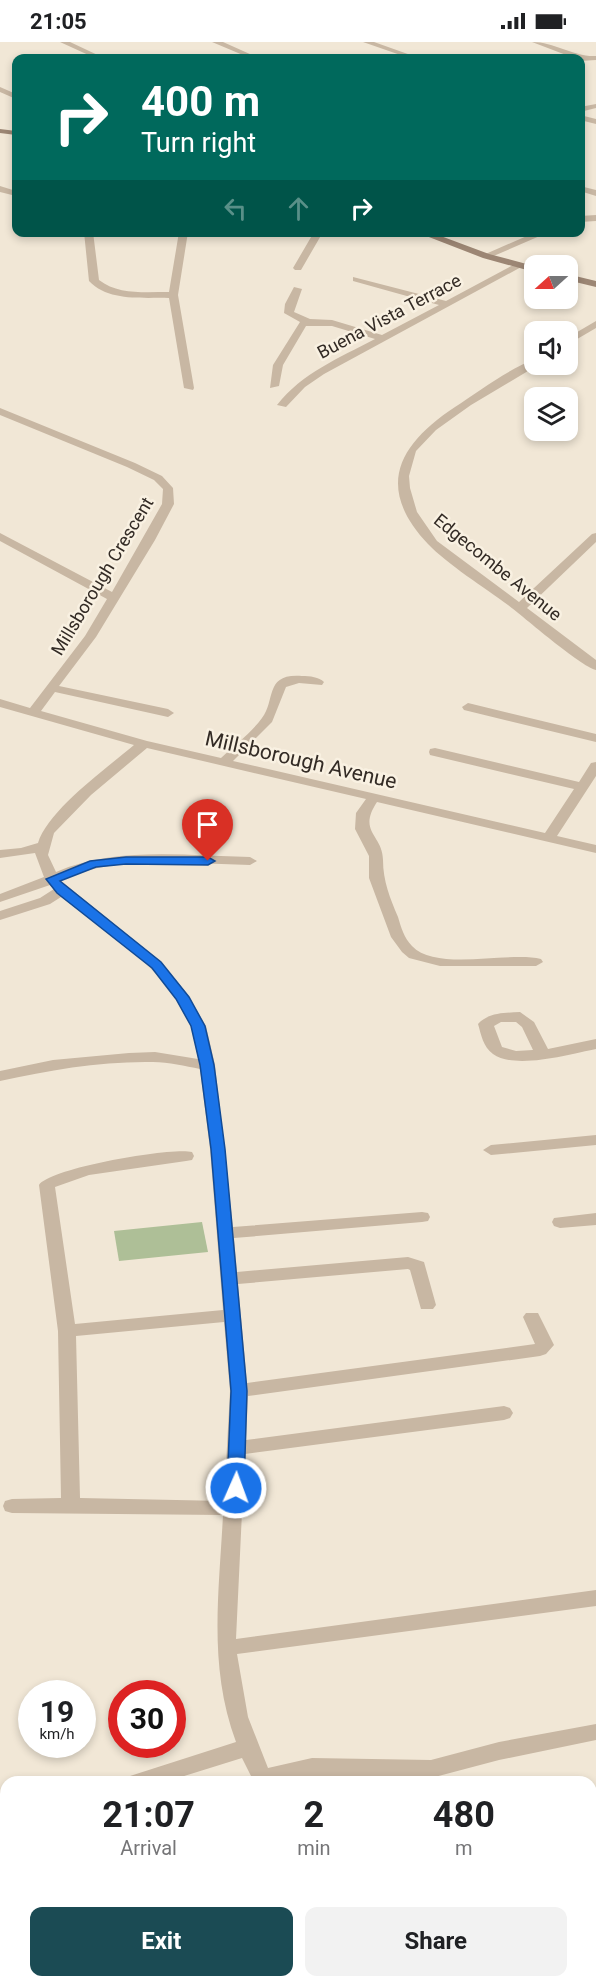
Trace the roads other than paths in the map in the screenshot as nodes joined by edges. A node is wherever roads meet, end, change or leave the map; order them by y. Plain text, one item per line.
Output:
1 (64, 42) edge
2 (216, 42) edge
3 (367, 42) edge
4 (536, 42) edge
5 (91, 54) edge
6 (245, 54) edge
7 (403, 54) edge
8 (569, 54) edge
9 (89, 237) edge
10 (183, 237) edge
11 (316, 237) edge
12 (434, 237) edge
13 (533, 237) edge
14 (486, 256) junction
15 (518, 266) junction
16 (298, 268) dead end
17 (524, 268) edge
18 (356, 279) dead end
19 (578, 280) edge
20 (596, 284) edge
21 (297, 289) dead end
22 (173, 295) junction
23 (447, 304) junction
24 (308, 322) junction
25 (596, 324) edge
26 (578, 335) edge
27 (382, 338) junction
28 (524, 369) edge
29 (274, 386) dead end
30 (189, 388) dead end
31 (282, 405) dead end
32 (0, 411) edge
33 (0, 536) edge
34 (596, 536) edge
35 (113, 597) junction
36 (519, 609) junction
37 (596, 666) edge
38 (318, 682) dead end
39 (53, 688) junction
40 (0, 703) edge
41 (468, 707) dead end
42 (33, 712) junction
43 (168, 712) dead end
44 (596, 738) edge
45 (144, 744) junction
46 (435, 752) dead end
47 (224, 763) junction
48 (596, 766) edge
49 (582, 787) junction
50 (374, 797) junction
51 (549, 837) junction
52 (42, 846) junction
53 (596, 849) edge
54 (0, 854) edge
55 (250, 861) dead end
56 (57, 885) junction
57 (0, 898) edge
58 (0, 916) edge
59 (536, 962) dead end
60 (596, 1044) edge
61 (542, 1053) dead end
62 (207, 1065) junction
63 (0, 1076) edge
64 (596, 1140) edge
65 (491, 1150) dead end
66 (186, 1155) dead end
67 (422, 1217) dead end
68 (596, 1219) edge
69 (560, 1222) dead end
70 (225, 1233) junction
71 (229, 1279) junction
72 (427, 1305) dead end
73 (232, 1315) junction
74 (532, 1317) dead end
75 (67, 1331) junction
76 (239, 1391) junction
77 (504, 1413) dead end
78 (237, 1448) junction
79 (71, 1505) junction
80 (12, 1506) dead end
81 (235, 1508) junction
82 (596, 1598) edge
83 (226, 1648) junction
84 (596, 1732) edge
85 (249, 1747) junction
86 (156, 1776) edge
87 (262, 1776) edge
88 (279, 1776) edge

1 - 5 street
2 - 6 street
3 - 7 street
4 - 8 street
9 - 22 street
10 - 22 street
11 - 16 street
12 - 14 street
13 - 14 street
14 - 15 street
15 - 17 street
15 - 23 street, Buena Vista Terrace
18 - 23 street
19 - 20 street
21 - 24 street
22 - 30 street
23 - 27 street, Buena Vista Terrace
24 - 27 street
24 - 29 street
25 - 26 street
27 - 31 street, Buena Vista Terrace
28 - 36 street, Edgecombe Avenue
32 - 35 street, Millsborough Crescent
33 - 35 street
34 - 36 street
35 - 39 street, Millsborough Crescent
36 - 37 street, Edgecombe Avenue
38 - 47 street
39 - 42 street, Millsborough Crescent
39 - 43 street
40 - 42 street, Millsborough Avenue
41 - 44 street
42 - 45 street, Millsborough Avenue
45 - 47 street, Millsborough Avenue
45 - 52 street
46 - 49 street
47 - 50 street, Millsborough Avenue
48 - 49 street
49 - 51 street
50 - 51 street, Millsborough Avenue
50 - 59 street
51 - 53 street, Millsborough Avenue
52 - 54 street
52 - 56 street
55 - 56 street
56 - 57 street
56 - 58 street
56 - 62 street
60 - 61 street
62 - 63 street
62 - 70 street
64 - 65 street
66 - 75 street
67 - 70 street
68 - 69 street
70 - 71 street
71 - 72 street
71 - 73 street
73 - 75 street
73 - 76 street
74 - 76 street
75 - 79 street
76 - 78 street
77 - 78 street
78 - 81 street
79 - 80 street
79 - 81 street
81 - 83 street
82 - 83 street
83 - 85 street
84 - 88 street
85 - 86 street
85 - 87 street

